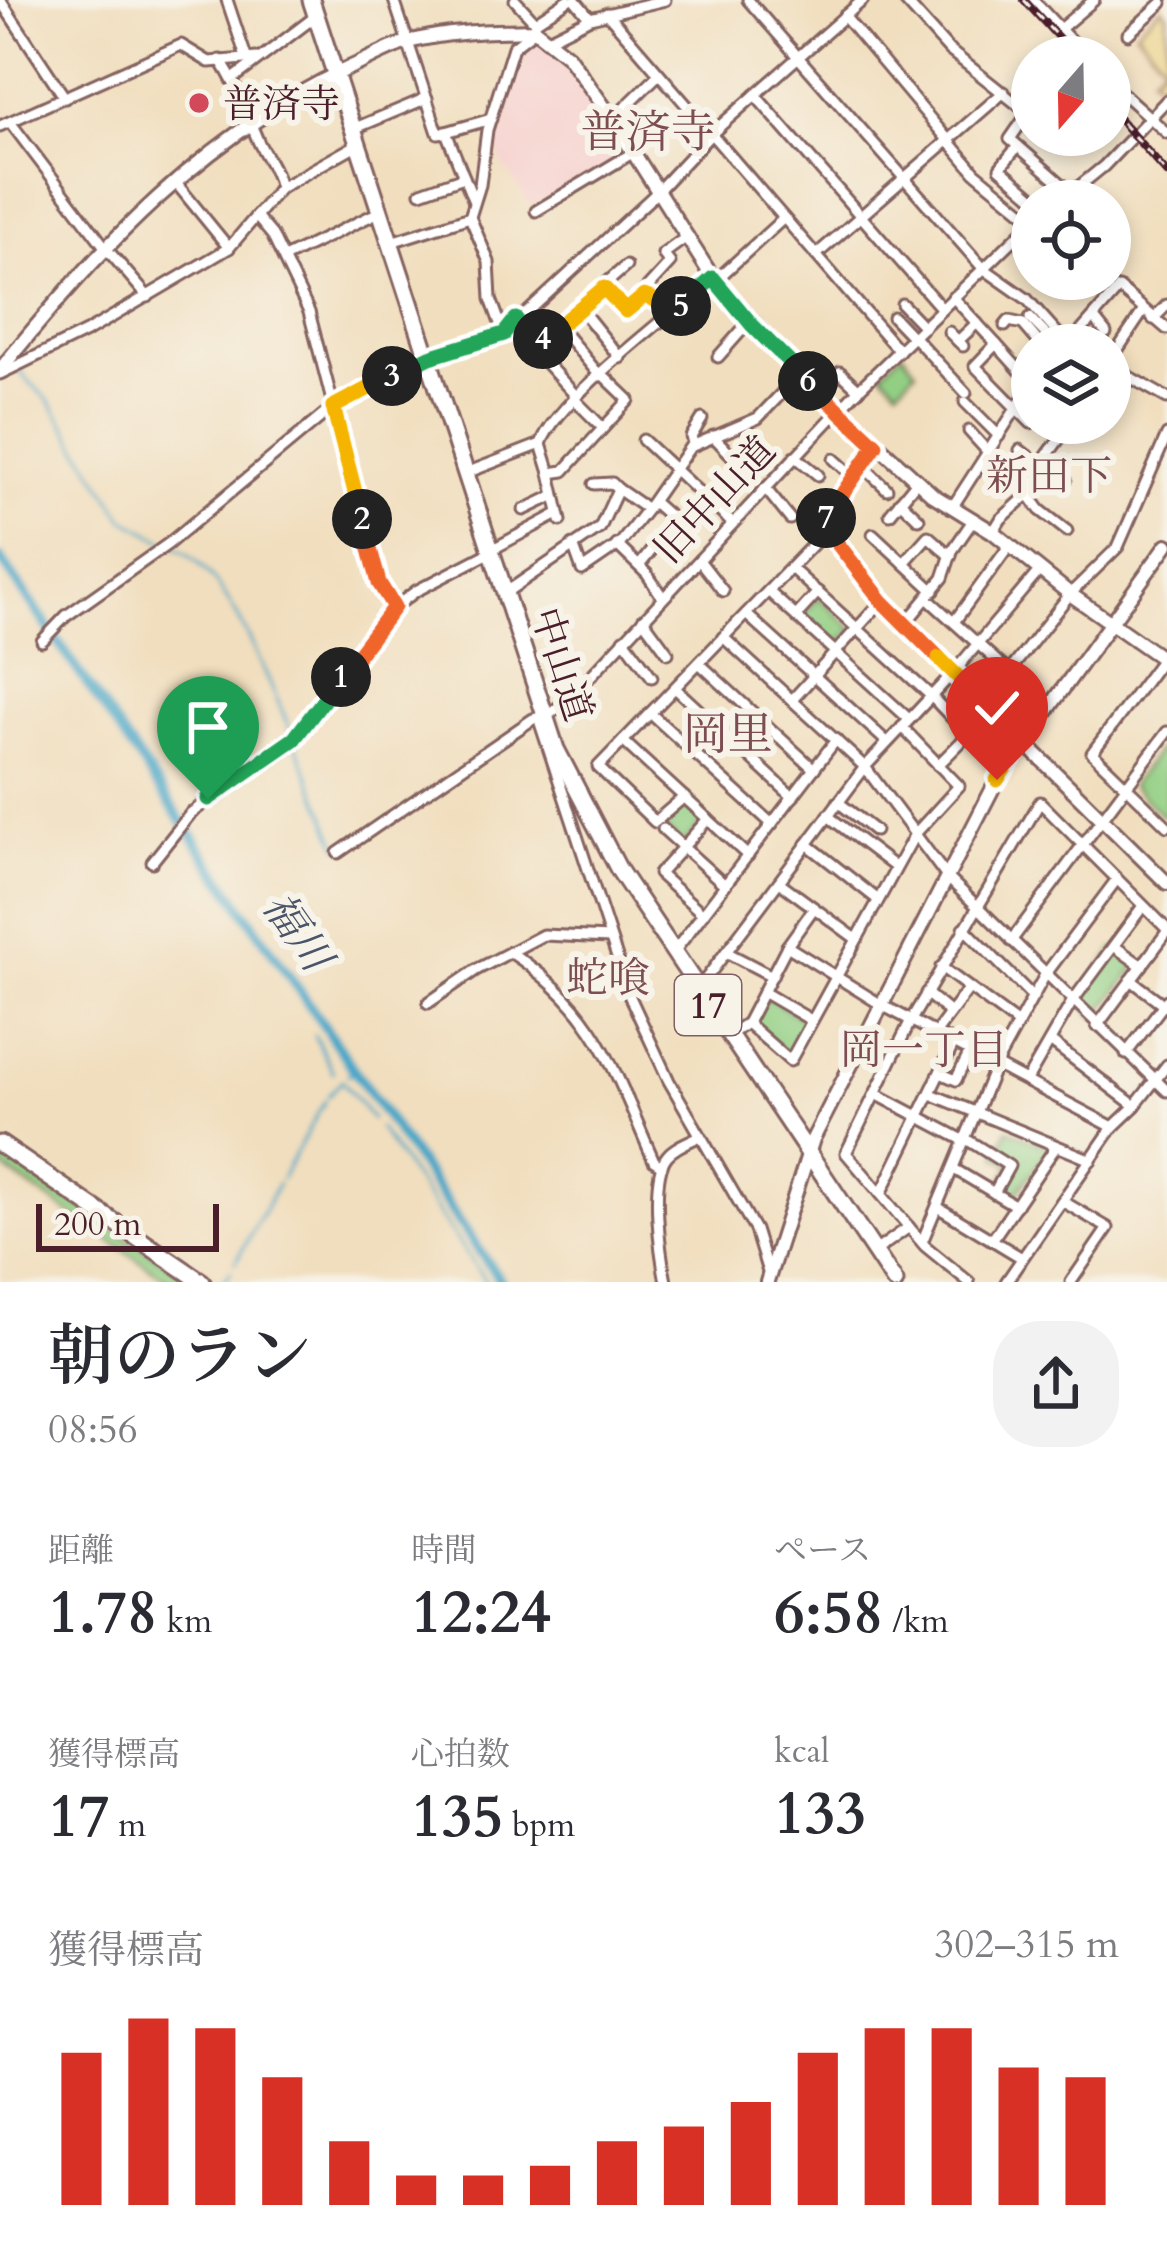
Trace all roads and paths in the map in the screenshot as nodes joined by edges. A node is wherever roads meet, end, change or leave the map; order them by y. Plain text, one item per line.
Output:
1 (0, 0) edge
2 (227, 0) edge
3 (394, 0) edge
4 (515, 0) edge
5 (572, 0) edge
6 (665, 0) edge
7 (748, 0) edge
8 (838, 0) edge
9 (862, 0) edge
10 (904, 0) edge
11 (1033, 0) edge
12 (1094, 0) edge
13 (551, 4) edge
14 (1163, 4) edge
15 (314, 8) edge
16 (607, 14) junction
17 (846, 14) junction
18 (590, 18) junction
19 (535, 26) junction
20 (1060, 29) junction
21 (1128, 34) dead end
22 (1067, 36) edge
23 (550, 38) junction
24 (410, 41) junction
25 (797, 56) junction
26 (252, 57) junction
27 (220, 60) junction
28 (659, 74) junction
29 (334, 75) junction
30 (233, 79) junction
31 (1004, 92) junction
32 (755, 95) junction
33 (65, 98) junction
34 (427, 98) junction
35 (1011, 98) edge
36 (1131, 100) edge
37 (1167, 100) edge
38 (1151, 117) junction
39 (491, 119) junction
40 (613, 119) junction
41 (253, 123) junction
42 (5, 124) edge
43 (446, 132) junction
44 (1167, 133) edge
45 (711, 134) junction
46 (356, 136) junction
47 (950, 141) junction
48 (634, 152) junction
49 (1011, 155) edge
50 (1029, 156) edge
51 (464, 177) junction
52 (904, 179) junction
53 (1014, 180) edge
54 (1057, 180) edge
55 (1086, 180) edge
56 (176, 183) junction
57 (280, 188) junction
58 (658, 188) junction
59 (421, 192) dead end
60 (474, 202) junction
61 (1011, 203) edge
62 (381, 211) junction
63 (536, 211) dead end
64 (256, 216) junction
65 (470, 217) junction
66 (861, 217) junction
67 (784, 218) junction
68 (688, 236) junction
69 (1011, 241) edge
70 (392, 242) junction
71 (104, 247) junction
72 (229, 248) junction
73 (816, 255) junction
74 (284, 258) junction
75 (626, 266) dead end
76 (983, 268) junction
77 (714, 279) junction
78 (604, 288) junction
79 (644, 296) junction
80 (148, 297) junction
81 (953, 297) junction
82 (902, 304) dead end
83 (1167, 305) edge
84 (580, 308) junction
85 (942, 309) junction
86 (1144, 310) junction
87 (670, 315) junction
88 (893, 316) dead end
89 (1030, 318) dead end
90 (1094, 318) junction
91 (516, 319) junction
92 (1154, 319) junction
93 (749, 322) junction
94 (977, 323) junction
95 (1023, 324) edge
96 (1038, 324) edge
97 (1047, 324) edge
98 (1087, 324) edge
99 (1099, 324) edge
100 (559, 326) junction
101 (1005, 326) dead end
102 (924, 327) junction
103 (1167, 329) edge
104 (1131, 330) edge
105 (949, 332) dead end
106 (504, 334) junction
107 (913, 337) junction
108 (996, 344) junction
109 (534, 346) junction
110 (899, 351) junction
111 (430, 357) junction
112 (718, 357) dead end
113 (620, 358) junction
114 (1011, 361) edge
115 (0, 372) edge
116 (800, 374) junction
117 (601, 375) junction
118 (1131, 376) edge
119 (859, 390) junction
120 (819, 392) junction
121 (575, 398) junction
122 (1167, 398) edge
123 (1011, 406) edge
124 (333, 407) junction
125 (839, 412) junction
126 (1011, 416) edge
127 (702, 419) dead end
128 (602, 428) junction
129 (969, 431) dead end
130 (1167, 435) edge
131 (713, 436) junction
132 (999, 436) junction
133 (643, 440) dead end
134 (541, 444) junction
135 (1056, 444) edge
136 (694, 445) junction
137 (876, 445) junction
138 (1020, 450) dead end
139 (988, 452) junction
140 (796, 456) junction
141 (834, 459) dead end
142 (737, 461) dead end
143 (1042, 464) junction
144 (863, 466) junction
145 (672, 468) junction
146 (466, 473) junction
147 (550, 473) junction
148 (818, 475) dead end
149 (855, 478) junction
150 (1066, 480) dead end
151 (917, 481) junction
152 (593, 484) dead end
153 (764, 488) junction
154 (887, 488) dead end
155 (617, 489) junction
156 (1029, 495) junction
157 (553, 496) junction
158 (900, 501) junction
159 (651, 506) junction
160 (953, 506) junction
161 (524, 510) dead end
162 (890, 514) dead end
163 (920, 518) dead end
164 (790, 519) dead end
165 (974, 519) junction
166 (732, 523) junction
167 (827, 530) junction
168 (1067, 531) dead end
169 (993, 532) junction
170 (873, 534) dead end
171 (573, 545) junction
172 (617, 545) junction
173 (1010, 545) junction
174 (1167, 545) edge
175 (491, 550) junction
176 (951, 556) junction
177 (699, 560) junction
178 (904, 563) junction
179 (639, 566) junction
180 (791, 568) junction
181 (1040, 570) junction
182 (723, 591) dead end
183 (768, 591) junction
184 (818, 592) junction
185 (505, 593) junction
186 (1070, 594) junction
187 (931, 595) junction
188 (663, 598) junction
189 (882, 601) junction
190 (394, 607) junction
191 (746, 614) junction
192 (796, 616) junction
193 (643, 619) junction
194 (954, 622) junction
195 (1108, 622) junction
196 (905, 624) junction
197 (857, 628) junction
198 (723, 637) junction
199 (624, 639) junction
200 (42, 640) dead end
201 (978, 644) junction
202 (668, 652) dead end
203 (836, 652) junction
204 (1165, 661) edge
205 (699, 663) junction
206 (954, 672) junction
207 (814, 676) junction
208 (652, 677) dead end
209 (675, 688) junction
210 (931, 695) junction
211 (792, 700) junction
212 (992, 710) junction
213 (650, 713) junction
214 (544, 716) junction
215 (905, 723) junction
216 (1167, 732) edge
217 (968, 735) junction
218 (836, 740) junction
219 (623, 741) junction
220 (1023, 741) junction
221 (887, 742) junction
222 (1156, 747) junction
223 (1167, 755) edge
224 (938, 765) junction
225 (865, 767) junction
226 (561, 769) junction
227 (814, 769) junction
228 (1125, 787) junction
229 (684, 797) junction
230 (793, 797) junction
231 (838, 802) junction
232 (896, 810) junction
233 (828, 816) junction
234 (1102, 818) junction
235 (708, 820) junction
236 (1165, 820) edge
237 (772, 824) junction
238 (663, 829) dead end
239 (875, 831) junction
240 (915, 834) junction
241 (863, 843) junction
242 (807, 844) junction
243 (1082, 845) junction
244 (682, 848) junction
245 (338, 853) dead end
246 (748, 856) junction
247 (152, 862) dead end
248 (896, 867) junction
249 (947, 878) junction
250 (1117, 879) junction
251 (779, 882) junction
252 (1167, 883) edge
253 (725, 885) junction
254 (878, 899) junction
255 (1143, 906) junction
256 (976, 907) junction
257 (814, 908) junction
258 (703, 914) junction
259 (964, 928) junction
260 (1167, 931) edge
261 (610, 938) junction
262 (855, 938) junction
263 (1011, 941) junction
264 (788, 946) junction
265 (1114, 946) junction
266 (509, 952) junction
267 (673, 952) junction
268 (726, 952) junction
269 (1142, 966) junction
270 (941, 968) junction
271 (834, 975) junction
272 (1045, 975) junction
273 (772, 976) junction
274 (1132, 980) junction
275 (969, 988) junction
276 (698, 989) junction
277 (764, 992) junction
278 (926, 993) junction
279 (1033, 997) junction
280 (1072, 1002) junction
281 (1165, 1002) edge
282 (428, 1003) dead end
283 (880, 1004) junction
284 (950, 1013) junction
285 (1155, 1016) junction
286 (811, 1020) junction
287 (910, 1020) junction
288 (747, 1023) junction
289 (1018, 1024) junction
290 (1167, 1025) edge
291 (1097, 1026) junction
292 (937, 1031) junction
293 (728, 1036) junction
294 (1050, 1040) junction
295 (955, 1041) junction
296 (971, 1050) junction
297 (1126, 1054) junction
298 (996, 1064) junction
299 (1167, 1065) edge
300 (940, 1073) junction
301 (1027, 1080) junction
302 (1154, 1082) junction
303 (1167, 1091) edge
304 (876, 1094) junction
305 (931, 1094) junction
306 (1136, 1106) junction
307 (976, 1114) junction
308 (920, 1116) junction
309 (1113, 1127) junction
310 (700, 1136) junction
311 (965, 1140) junction
312 (0, 1144) edge
313 (1055, 1148) junction
314 (808, 1154) junction
315 (1091, 1160) junction
316 (662, 1166) junction
317 (953, 1168) junction
318 (994, 1192) junction
319 (881, 1194) junction
320 (1062, 1201) junction
321 (1016, 1206) junction
322 (939, 1208) junction
323 (909, 1227) junction
324 (992, 1240) junction
325 (922, 1242) junction
326 (874, 1252) junction
327 (1022, 1258) junction
328 (769, 1280) edge
329 (1010, 1281) edge
330 (202, 1282) edge
331 (666, 1282) edge
332 (895, 1282) edge
333 (969, 1282) edge
334 (1071, 1282) edge

1 - 33 street
2 - 26 street
3 - 24 street
4 - 19 street
5 - 13 street
5 - 18 street
6 - 16 street
7 - 25 street
8 - 17 street
9 - 17 street
10 - 31 street
11 - 20 street
12 - 20 street
13 - 19 street
14 - 21 street
15 - 26 street
15 - 29 highway, 中山道 / 17
16 - 18 street
16 - 28 street
17 - 25 street
17 - 47 street
18 - 23 street
19 - 23 main road
19 - 24 main road
19 - 39 street
20 - 22 street
23 - 40 main road
24 - 29 main road
24 - 34 street
25 - 32 street
25 - 52 street
26 - 27 street
26 - 30 street
27 - 30 street
27 - 33 street
28 - 40 street
28 - 45 street
29 - 41 main road
29 - 46 highway, 中山道 / 17
30 - 41 street
31 - 35 street
31 - 47 street
32 - 45 street
32 - 66 street
33 - 42 street
34 - 43 street
34 - 46 street
36 - 38 street
37 - 38 street
38 - 44 street
38 - 55 street
39 - 43 street
39 - 60 street
40 - 48 main road
41 - 56 main road
41 - 57 street
42 - 71 street
43 - 51 street
45 - 58 street
45 - 67 street
46 - 57 street
46 - 62 highway, 中山道 / 17
47 - 52 street
47 - 61 street
48 - 58 main road
48 - 63 street
49 - 53 street
50 - 54 street
51 - 59 street
51 - 60 street
52 - 66 street
52 - 76 street
56 - 71 main road
56 - 72 street
57 - 64 street
58 - 68 main road
58 - 91 street
60 - 65 street
62 - 70 highway, 中山道 / 17
62 - 74 street
64 - 72 street
64 - 74 street
65 - 70 street
65 - 106 street
66 - 73 street
66 - 85 street
67 - 73 street
67 - 77 street
68 - 77 main road
68 - 79 street
69 - 76 street, 旧中山道
70 - 111 highway, 中山道 / 17
71 - 80 street
71 - 115 main road
72 - 80 street
73 - 110 street
74 - 124 street
75 - 78 street
76 - 81 street, 旧中山道
76 - 97 street
77 - 87 street
77 - 93 main road
78 - 79 street
78 - 84 street
79 - 87 street
80 - 115 street
81 - 85 street, 旧中山道
81 - 94 street
82 - 102 street
83 - 92 street
84 - 100 street
84 - 113 street
85 - 102 street, 旧中山道
86 - 90 street
86 - 92 street
86 - 104 street
87 - 113 street
88 - 107 street
89 - 96 street
90 - 98 street
90 - 99 street
91 - 106 street
91 - 109 street
92 - 103 street
93 - 112 street
93 - 116 main road
94 - 105 street
94 - 108 street
95 - 101 street
100 - 109 street
100 - 117 street
102 - 107 street, 旧中山道
106 - 111 street
107 - 110 street, 旧中山道
107 - 132 street
108 - 114 street
108 - 123 street
109 - 121 street
110 - 119 street, 旧中山道
111 - 124 street
111 - 146 highway, 中山道 / 17
113 - 117 street
116 - 120 main road
116 - 131 street
117 - 121 street
117 - 128 street
118 - 122 street
119 - 120 street
119 - 125 street, 旧中山道
120 - 125 main road
121 - 128 street
121 - 134 street
124 - 190 street
124 - 200 street
125 - 137 main road
125 - 140 street, 旧中山道
126 - 132 street
127 - 136 street
128 - 147 street
129 - 139 street
130 - 186 street
131 - 136 street
131 - 142 street
132 - 139 street
133 - 145 street
134 - 146 street
134 - 147 street
135 - 143 street
136 - 145 street
137 - 144 street
137 - 151 main road
138 - 143 street
139 - 160 street
140 - 148 street
140 - 153 street, 旧中山道
141 - 149 street
143 - 150 street
143 - 156 street
144 - 149 street
144 - 154 street
145 - 159 street
145 - 166 street
146 - 175 highway, 中山道 / 17
147 - 157 street
149 - 167 street
151 - 158 street
151 - 160 main road
152 - 155 street
153 - 164 street
153 - 166 street, 旧中山道
155 - 159 street
155 - 171 street
156 - 168 street
156 - 169 street
157 - 161 street
157 - 175 street
158 - 162 street
158 - 163 street
159 - 172 street
159 - 179 street
160 - 165 main road
165 - 169 main road
165 - 176 street
166 - 177 street, 旧中山道
167 - 180 street
167 - 189 street
169 - 173 main road
170 - 178 street
171 - 172 street
171 - 185 street
172 - 179 street
173 - 181 main road
173 - 194 street
174 - 195 main road
175 - 185 highway, 中山道 / 17
175 - 190 street
176 - 178 street
176 - 187 street
177 - 182 street
177 - 188 street, 旧中山道
178 - 187 street
179 - 188 street
180 - 183 street
180 - 184 street
181 - 186 main road
181 - 201 street
183 - 191 street
183 - 192 street
184 - 192 street
184 - 197 street
185 - 214 highway, 中山道 / 17
186 - 195 main road
186 - 201 street
187 - 194 street
187 - 196 street
188 - 193 street, 旧中山道
189 - 196 street
189 - 197 street
190 - 247 street
191 - 198 street
191 - 207 street
192 - 203 street
193 - 199 street, 旧中山道
193 - 202 street
194 - 201 street
195 - 204 main road
195 - 220 main road
196 - 206 street
197 - 203 street
197 - 210 street
198 - 205 street
198 - 211 street
199 - 208 street
199 - 214 street, 旧中山道
201 - 206 street
203 - 207 street
203 - 215 street
204 - 228 street
205 - 209 street
205 - 227 street
206 - 210 street
206 - 212 street
207 - 211 street
207 - 221 street
209 - 213 street
209 - 230 street
210 - 215 street
210 - 217 street
211 - 218 street
212 - 217 street
212 - 220 street
213 - 219 street
213 - 237 street
214 - 226 highway, 中山道 / 17
214 - 245 street, 旧中山道
215 - 221 street
215 - 224 street
216 - 222 street
217 - 224 street
218 - 225 street
218 - 227 street
219 - 229 street
219 - 229 street
220 - 234 main road
220 - 249 main road
221 - 225 street
222 - 223 street
222 - 228 street
224 - 240 street
225 - 231 street
225 - 232 street
226 - 261 street
226 - 267 highway, 中山道 / 17
227 - 230 street
228 - 234 street
228 - 236 street
229 - 235 street
230 - 237 street
231 - 233 street
231 - 239 street
232 - 239 street
232 - 240 street
233 - 241 street
233 - 242 street
234 - 243 street
234 - 252 main road
235 - 244 street
235 - 246 street
237 - 246 street
238 - 244 street
239 - 241 street
240 - 248 street
240 - 249 street
241 - 248 street
242 - 251 street
242 - 254 street
243 - 250 street
243 - 256 street
243 - 263 street
244 - 253 street
244 - 258 street
246 - 253 street
248 - 254 street
249 - 256 street
249 - 283 main road
250 - 255 street
250 - 272 street
251 - 257 street
251 - 268 street
253 - 258 street
254 - 262 street
255 - 260 street
255 - 265 street
256 - 259 street
256 - 263 street
257 - 262 street
257 - 264 street
258 - 267 street
259 - 270 street
259 - 279 street
260 - 269 street
261 - 266 street
261 - 310 street
262 - 271 street
263 - 272 street
264 - 271 street
264 - 273 street
265 - 269 street
265 - 280 street
266 - 282 street
266 - 316 street
267 - 276 highway, 中山道 / 17
268 - 273 street
268 - 276 street
269 - 274 street
270 - 275 street
270 - 278 street
271 - 283 street
271 - 286 street
272 - 279 street
272 - 280 street
273 - 277 street
274 - 281 street
274 - 291 street
275 - 284 street
275 - 289 street
276 - 293 highway, 中山道 / 17
277 - 286 street
277 - 288 street
278 - 284 street
278 - 287 street
279 - 289 street
280 - 291 street
280 - 294 street
281 - 285 street
283 - 287 street
283 - 314 main road
284 - 292 street
285 - 290 street
285 - 297 street
286 - 288 street
287 - 292 street
287 - 304 street
288 - 293 street
289 - 298 street
291 - 297 street
292 - 295 street
293 - 314 highway, 中山道 / 17
294 - 301 street
294 - 306 street
295 - 296 street
295 - 300 street
296 - 298 street
296 - 300 street
297 - 302 street
298 - 301 street
298 - 307 street
299 - 302 street
300 - 305 street
301 - 309 street
302 - 303 street
302 - 306 street
304 - 308 street
304 - 319 street
305 - 307 street
305 - 308 street
306 - 309 street
307 - 311 street
307 - 313 street
308 - 311 street
308 - 319 street
309 - 315 street
310 - 316 street
310 - 328 street
311 - 317 street
311 - 318 street
312 - 330 highway
313 - 315 street
313 - 321 street
314 - 326 highway, 中山道 / 17
314 - 328 main road
315 - 320 street
316 - 331 street
317 - 318 street
317 - 322 street
318 - 321 street
319 - 323 street
320 - 327 street
320 - 334 street
321 - 324 street
322 - 324 street
322 - 325 street
323 - 325 street
323 - 326 street
324 - 327 street
325 - 333 street
326 - 332 highway, 中山道 / 17
327 - 329 street

